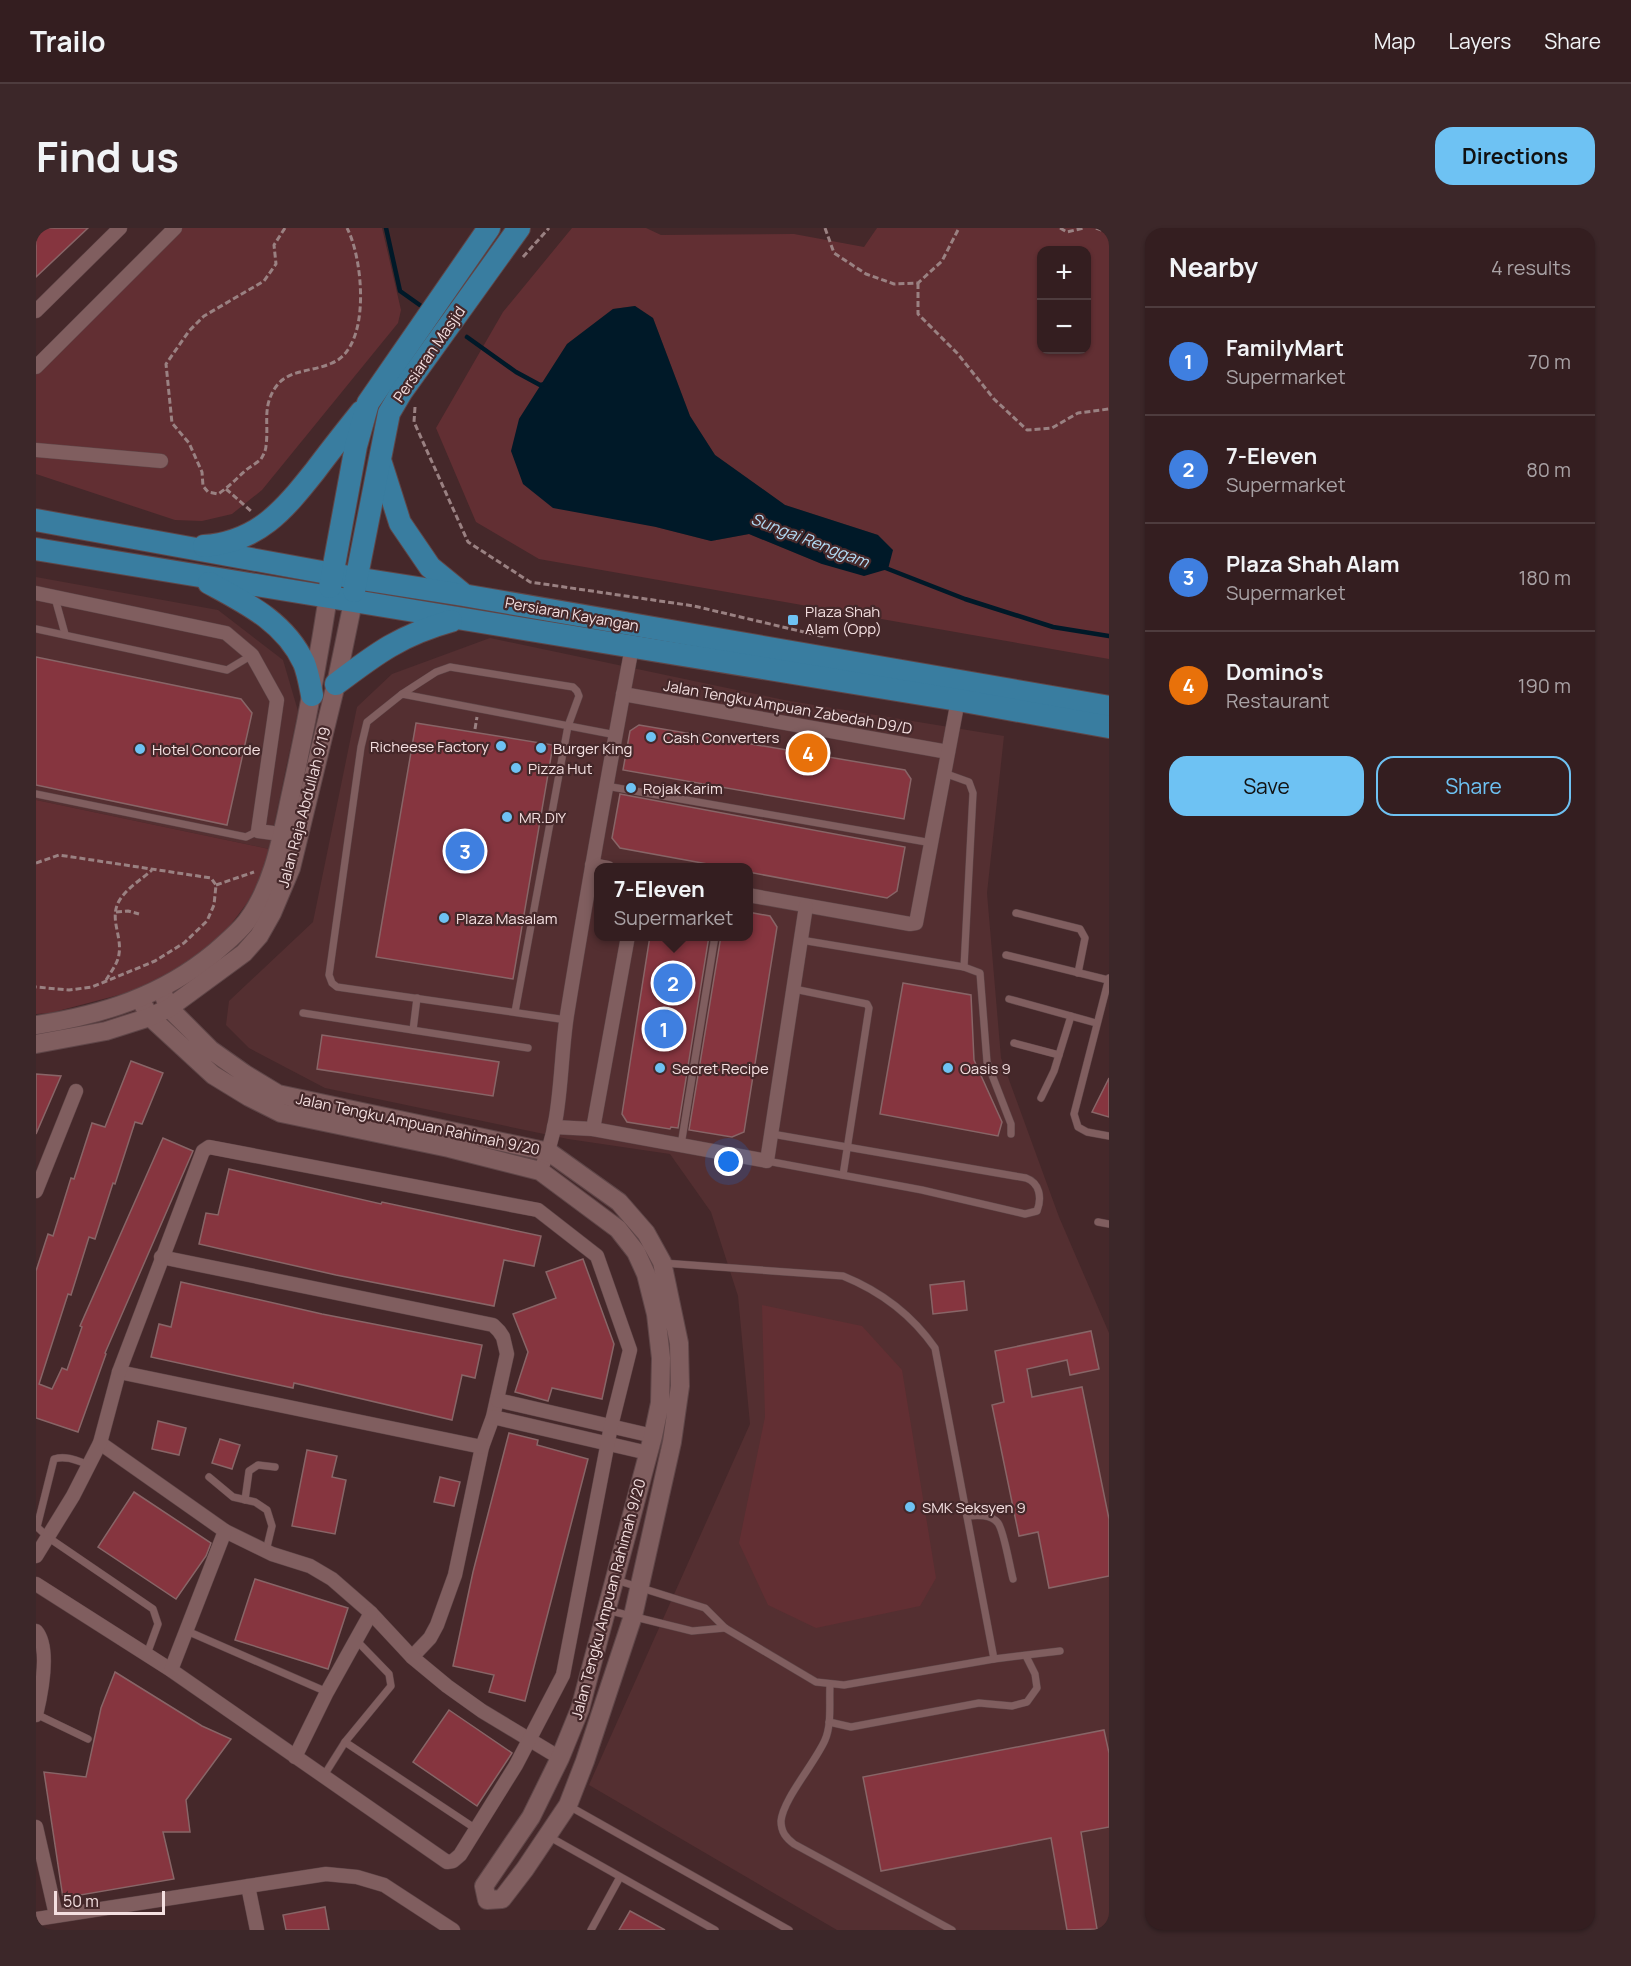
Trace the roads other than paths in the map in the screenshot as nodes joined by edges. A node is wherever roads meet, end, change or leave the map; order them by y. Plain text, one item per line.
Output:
1 (120, 228) edge
2 (175, 228) edge
3 (489, 228) edge
4 (519, 228) edge
5 (38, 306) edge
6 (36, 367) edge
7 (368, 404) junction
8 (36, 450) edge
9 (379, 459) junction
10 (161, 461) dead end
11 (36, 520) edge
12 (182, 547) junction
13 (36, 549) edge
14 (192, 573) junction
15 (332, 574) junction
16 (355, 578) junction
17 (36, 593) edge
18 (463, 595) junction
19 (328, 597) junction
20 (55, 598) junction
21 (353, 602) junction
22 (459, 619) junction
23 (36, 628) edge
24 (65, 634) junction
25 (632, 647) junction
26 (252, 655) junction
27 (336, 684) junction
28 (402, 694) junction
29 (623, 694) junction
30 (312, 695) junction
31 (958, 700) junction
32 (1109, 707) edge
33 (568, 726) junction
34 (1109, 727) edge
35 (616, 735) junction
36 (948, 752) junction
37 (944, 773) junction
38 (606, 786) junction
39 (36, 794) edge
40 (258, 831) junction
41 (289, 839) junction
42 (932, 843) junction
43 (592, 865) joint
44 (753, 896) edge
45 (806, 906) junction
46 (1016, 913) dead end
47 (801, 940) junction
48 (627, 941) edge
49 (714, 941) edge
50 (1006, 956) dead end
51 (964, 967) junction
52 (1078, 973) junction
53 (1109, 979) edge
54 (161, 989) junction
55 (794, 989) junction
56 (417, 998) junction
57 (140, 999) junction
58 (1009, 999) dead end
59 (169, 1008) junction
60 (515, 1012) junction
61 (303, 1013) dead end
62 (1071, 1016) junction
63 (150, 1017) junction
64 (567, 1020) junction
65 (1096, 1023) junction
66 (36, 1025) edge
67 (413, 1030) junction
68 (1014, 1043) dead end
69 (36, 1044) edge
70 (528, 1048) dead end
71 (1059, 1055) junction
72 (76, 1091) dead end
73 (1041, 1098) dead end
74 (554, 1127) junction
75 (593, 1129) junction
76 (772, 1134) junction
77 (1011, 1134) dead end
78 (1109, 1136) edge
79 (681, 1145) junction
80 (847, 1147) junction
81 (549, 1152) junction
82 (767, 1161) junction
83 (540, 1171) junction
84 (843, 1175) junction
85 (36, 1191) edge
86 (1098, 1222) dead end
87 (1109, 1224) edge
88 (161, 1257) junction
89 (662, 1263) junction
90 (119, 1372) junction
91 (497, 1400) junction
92 (493, 1417) junction
93 (611, 1426) junction
94 (100, 1443) junction
95 (608, 1444) junction
96 (650, 1444) junction
97 (482, 1447) junction
98 (89, 1465) junction
99 (275, 1467) dead end
100 (209, 1477) dead end
101 (245, 1500) junction
102 (967, 1516) junction
103 (225, 1531) junction
104 (49, 1538) junction
105 (266, 1551) junction
106 (36, 1556) edge
107 (615, 1579) junction
108 (1013, 1579) dead end
109 (36, 1584) edge
110 (640, 1588) junction
111 (607, 1610) junction
112 (371, 1613) junction
113 (633, 1616) junction
114 (725, 1628) junction
115 (36, 1631) edge
116 (187, 1631) junction
117 (356, 1640) junction
118 (1060, 1651) dead end
119 (147, 1654) junction
120 (1026, 1656) junction
121 (412, 1657) junction
122 (994, 1659) junction
123 (171, 1670) junction
124 (830, 1685) junction
125 (327, 1692) junction
126 (36, 1714) edge
127 (829, 1722) junction
128 (88, 1739) dead end
129 (530, 1739) junction
130 (345, 1742) junction
131 (295, 1757) junction
132 (560, 1758) junction
133 (323, 1776) junction
134 (568, 1805) junction
135 (36, 1827) edge
136 (476, 1829) junction
137 (548, 1836) junction
138 (620, 1877) junction
139 (248, 1886) junction
140 (56, 1915) junction
141 (36, 1918) edge
142 (450, 1929) edge
143 (256, 1930) edge
144 (591, 1930) edge
145 (715, 1930) edge
146 (789, 1930) edge
147 (952, 1930) edge

1 - 5 street
2 - 6 street
3 - 7 main road, Persiaran Masjid
4 - 9 main road, Persiaran Masjid
7 - 12 main road
7 - 15 main road, Persiaran Masjid
8 - 10 street
9 - 16 main road, Persiaran Masjid
9 - 18 main road
11 - 12 main road, Persiaran Kayangan
12 - 15 main road, Persiaran Kayangan
13 - 14 main road, Persiaran Kayangan
14 - 19 main road, Persiaran Kayangan
14 - 30 main road
15 - 16 main road, Persiaran Kayangan
15 - 19 main road, Persiaran Masjid
16 - 18 main road, Persiaran Kayangan
16 - 21 main road, Persiaran Masjid
17 - 20 street
18 - 32 main road, Persiaran Kayangan
19 - 21 main road, Persiaran Kayangan
19 - 30 street, Jalan Raja Abdullah 9/19
20 - 24 lane
20 - 26 street
21 - 22 main road, Persiaran Kayangan
21 - 27 street, Jalan Raja Abdullah 9/19
22 - 25 main road, Persiaran Kayangan
22 - 27 main road
23 - 24 lane
24 - 26 lane
25 - 29 street
25 - 31 main road, Persiaran Kayangan
26 - 40 street
27 - 41 street, Jalan Raja Abdullah 9/19
28 - 33 lane
28 - 33 lane
28 - 56 lane
29 - 35 street
29 - 36 street, Jalan Tengku Ampuan Zabedah D9/D
30 - 41 street, Jalan Raja Abdullah 9/19
31 - 34 main road, Persiaran Kayangan
31 - 36 street
33 - 35 lane
33 - 60 lane
35 - 38 street
36 - 37 street
37 - 42 street
37 - 51 lane
38 - 42 lane
38 - 43 street
39 - 40 lane
40 - 41 street
41 - 54 street, Jalan Raja Abdullah 9/19
41 - 59 street, Jalan Raja Abdullah 9/19
42 - 45 street
43 - 64 street
44 - 45 street
45 - 47 street
46 - 52 lane
47 - 51 lane
47 - 55 street
48 - 75 street
49 - 79 lane
50 - 52 lane
51 - 77 lane
52 - 53 lane
53 - 65 lane
54 - 57 street, Jalan Raja Abdullah 9/19
54 - 59 street, Jalan Tengku Ampuan Rahimah 9/20
55 - 76 street
55 - 80 lane
56 - 60 lane
56 - 67 lane
57 - 63 street, Jalan Tengku Ampuan Rahimah 9/20
57 - 66 street, Jalan Raja Abdullah 9/19
58 - 62 lane
59 - 63 street, Jalan Raja Abdullah 9/19
59 - 81 street, Jalan Tengku Ampuan Rahimah 9/20
60 - 64 lane
61 - 67 lane
62 - 65 lane
62 - 71 lane
63 - 69 street, Jalan Raja Abdullah 9/19
63 - 83 street, Jalan Tengku Ampuan Rahimah 9/20
64 - 74 street
65 - 78 lane
67 - 70 lane
68 - 71 lane
71 - 73 lane
72 - 85 street
74 - 75 street
74 - 81 street
75 - 79 street
76 - 80 lane
76 - 82 street
79 - 82 street
80 - 84 lane
80 - 84 lane
81 - 83 street
81 - 89 street, Jalan Tengku Ampuan Rahimah 9/20
82 - 84 lane
83 - 96 street, Jalan Tengku Ampuan Rahimah 9/20
86 - 87 lane
88 - 90 street
88 - 91 street
88 - 93 street
89 - 102 lane
89 - 110 street, Jalan Tengku Ampuan Rahimah 9/20
90 - 94 street
90 - 97 street
91 - 92 street
91 - 93 street
92 - 95 street
92 - 97 street
93 - 95 street
93 - 96 street
94 - 98 street
94 - 103 street
95 - 96 street
95 - 129 street
96 - 107 street, Jalan Tengku Ampuan Rahimah 9/20
97 - 121 street
98 - 104 street
98 - 104 lane
99 - 101 lane
100 - 101 lane
101 - 105 lane
102 - 108 lane
102 - 122 lane
103 - 105 street
103 - 116 street
104 - 106 street
104 - 119 lane
105 - 112 street
107 - 110 lane
107 - 111 street, Jalan Tengku Ampuan Rahimah 9/20
109 - 119 street
110 - 113 street, Jalan Tengku Ampuan Rahimah 9/20
110 - 114 lane
111 - 113 lane
111 - 132 street, Jalan Tengku Ampuan Rahimah 9/20
112 - 117 street
112 - 121 street
113 - 114 lane
113 - 134 street, Jalan Tengku Ampuan Rahimah 9/20
114 - 124 lane
115 - 126 street
116 - 123 street
116 - 125 lane
117 - 125 street
117 - 130 lane
118 - 120 lane
119 - 123 street
120 - 122 lane
120 - 127 lane
121 - 129 street
122 - 124 lane
123 - 131 street
124 - 127 lane
125 - 131 street
126 - 128 lane
127 - 147 lane
129 - 132 street
129 - 136 street
130 - 133 lane
130 - 136 lane
131 - 133 street
132 - 137 street, Jalan Tengku Ampuan Rahimah 9/20
133 - 136 street
134 - 137 street, Jalan Tengku Ampuan Rahimah 9/20
134 - 146 lane
135 - 140 street
137 - 138 lane
138 - 144 lane
138 - 145 lane
139 - 140 street
139 - 142 street
139 - 143 street
140 - 141 street

